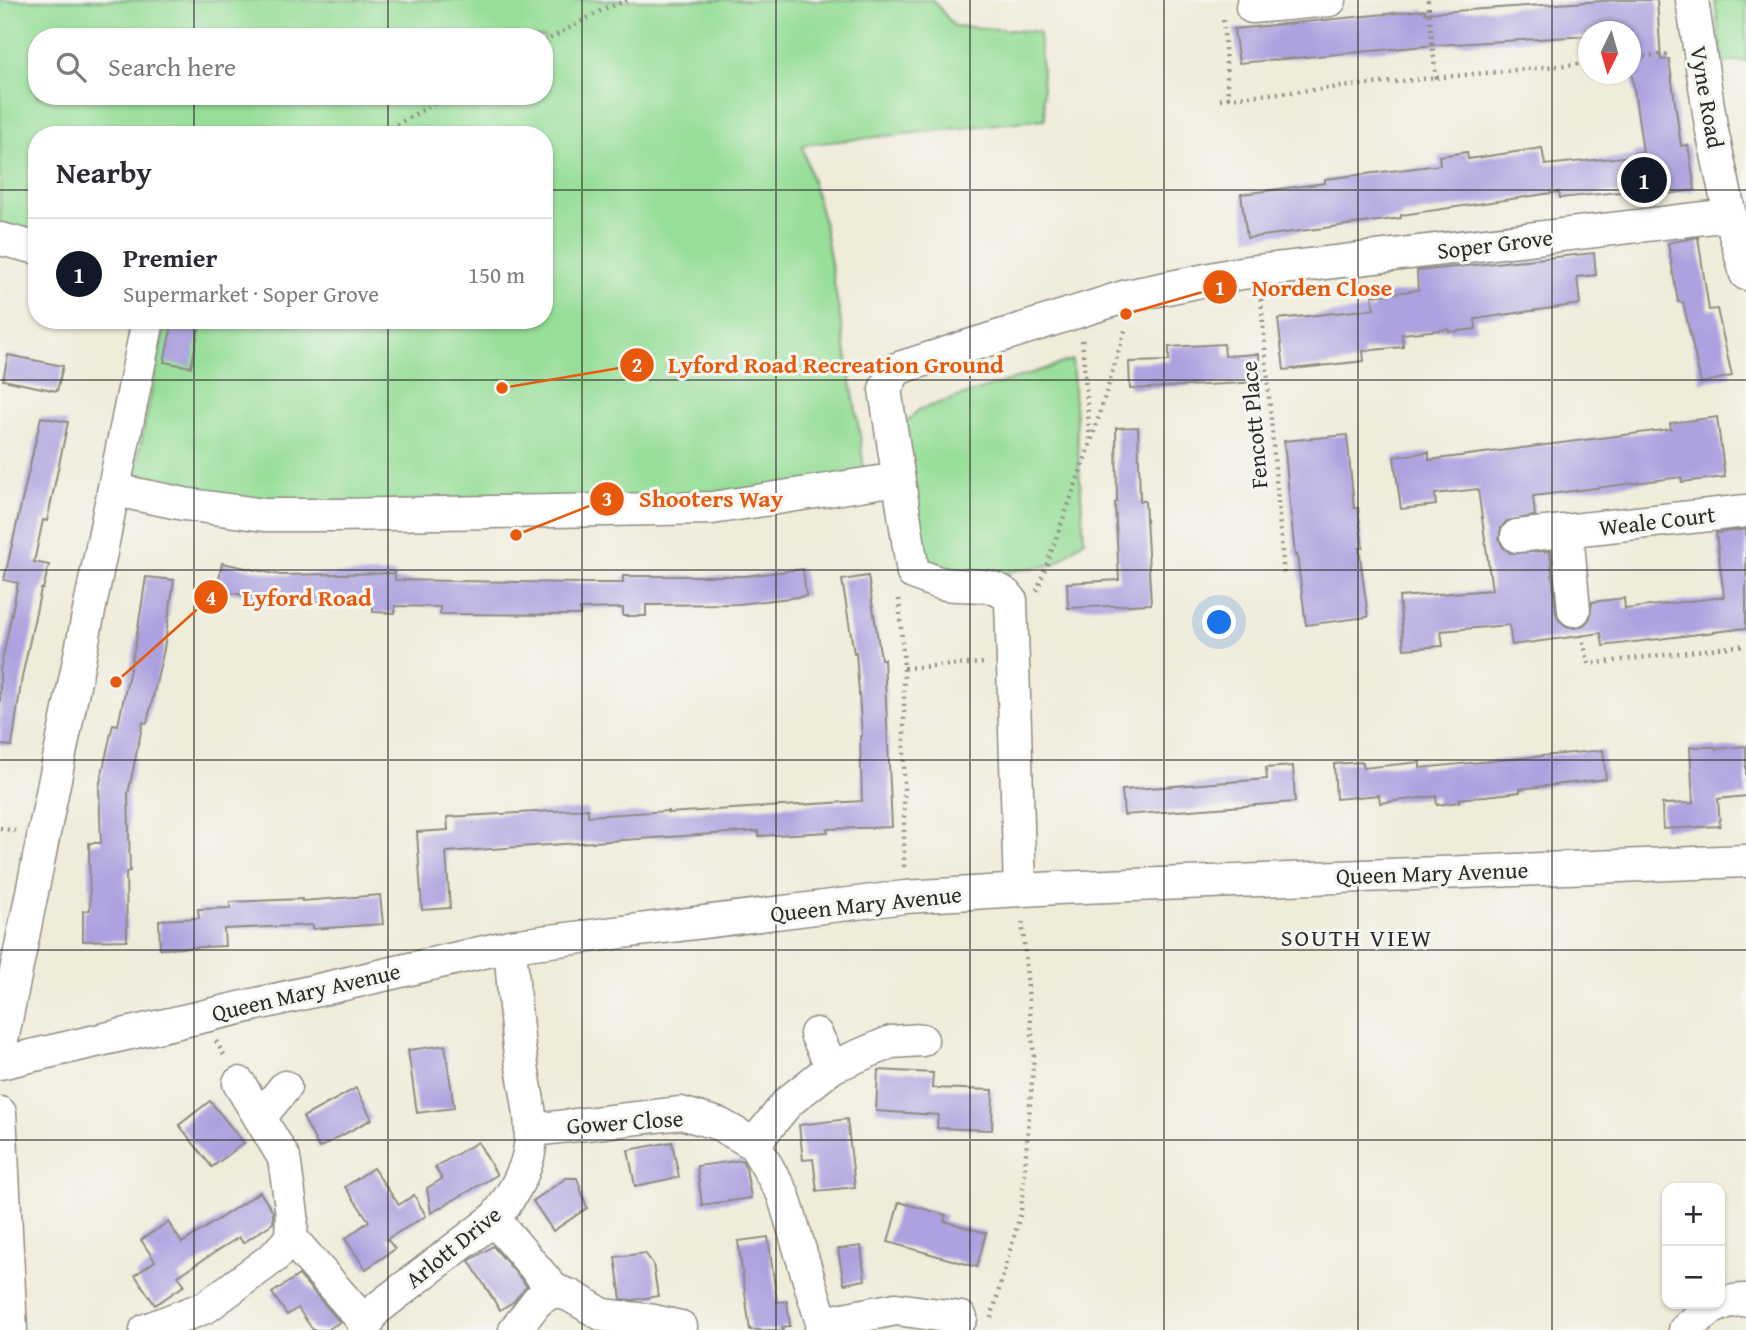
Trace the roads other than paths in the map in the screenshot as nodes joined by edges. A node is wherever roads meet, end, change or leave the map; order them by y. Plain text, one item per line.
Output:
1 (1330, 0) edge
2 (1692, 0) edge
3 (1238, 10) road end
4 (1730, 215) junction
5 (0, 239) edge
6 (28, 245) edge
7 (1745, 264) edge
8 (146, 329) edge
9 (898, 478) junction
10 (115, 490) junction
11 (1746, 511) edge
12 (1567, 532) junction
13 (1517, 536) dead end
14 (1574, 610) road end
15 (1746, 861) edge
16 (1021, 900) junction
17 (510, 946) junction
18 (816, 1034) dead end
19 (922, 1040) dead end
20 (0, 1050) edge
21 (0, 1063) edge
22 (832, 1067) junction
23 (239, 1083) road end
24 (285, 1087) dead end
25 (0, 1113) edge
26 (261, 1116) junction
27 (533, 1130) junction
28 (754, 1144) junction
29 (494, 1219) junction
30 (291, 1238) junction
31 (554, 1290) junction
32 (1746, 1300) edge
33 (975, 1320) road end
34 (821, 1326) edge
35 (365, 1327) edge
36 (681, 1327) dead end
37 (11, 1330) edge
38 (146, 1330) edge
39 (515, 1330) edge
40 (1685, 1330) edge

1 - 3 street
2 - 4 street, Vyne Road
4 - 7 street, Vyne Road
4 - 9 street, Soper Grove
5 - 6 street
8 - 10 street
9 - 10 street
9 - 16 street, Soper Grove
10 - 20 street
11 - 12 street, Weale Court
12 - 13 street, Weale Court
12 - 14 street, Weale Court
15 - 16 street, Queen Mary Avenue
16 - 17 street, Queen Mary Avenue
17 - 21 street, Queen Mary Avenue
17 - 27 street, Arlott Drive
18 - 22 street
19 - 22 street
22 - 28 street
23 - 26 street
24 - 26 street
25 - 37 street
26 - 30 street
27 - 28 street, Gower Close
27 - 29 street, Arlott Drive
28 - 34 street
29 - 31 street
29 - 35 street, Arlott Drive
30 - 35 street
30 - 38 street
31 - 36 street
31 - 39 street
32 - 40 street
33 - 34 street

